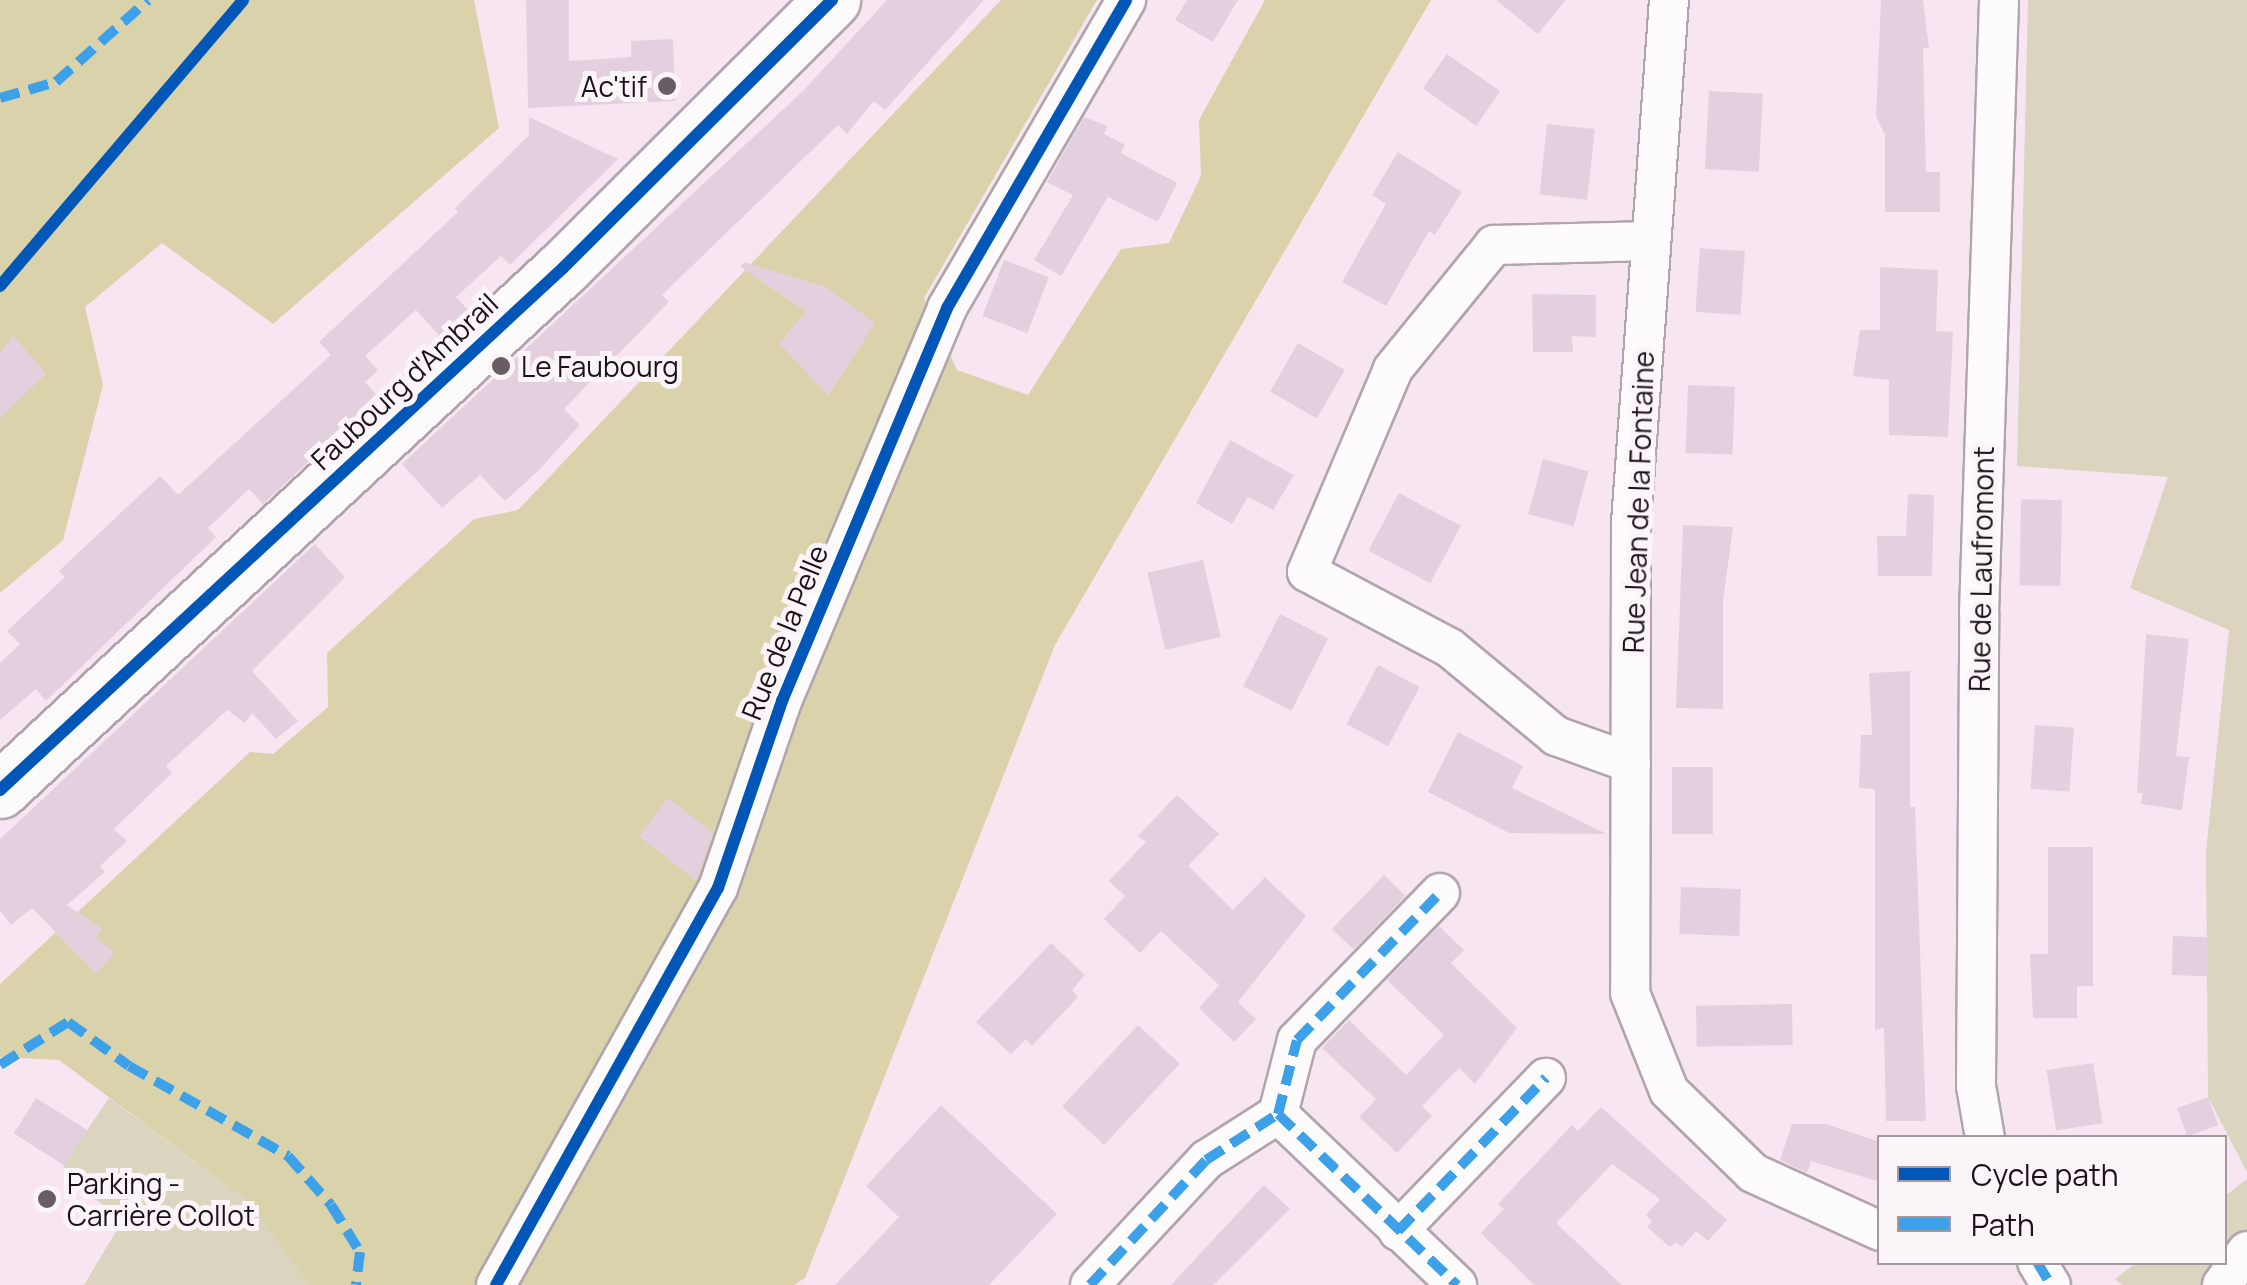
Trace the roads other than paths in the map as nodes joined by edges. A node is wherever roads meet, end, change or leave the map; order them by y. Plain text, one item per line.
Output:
1 (832, 0) edge
2 (1126, 0) edge
3 (1669, 0) edge
4 (1999, 0) edge
5 (1652, 241) junction
6 (1631, 763) junction
7 (0, 790) edge
8 (1440, 893) dead end
9 (1546, 1078) dead end
10 (1278, 1114) junction
11 (1984, 1135) edge
12 (1877, 1230) edge
13 (1398, 1231) junction
14 (2247, 1251) edge
15 (496, 1285) edge
16 (1090, 1285) edge
17 (1457, 1285) edge
18 (2222, 1285) edge

1 - 7 main road, Faubourg d'Ambrail
2 - 15 street, Rue de la Pelle
3 - 5 street, Rue Jean de la Fontaine
4 - 11 street, Rue de Laufromont
5 - 6 street, Rue Jean de la Fontaine
5 - 6 street
6 - 12 street, Rue Jean de la Fontaine
8 - 10 street
9 - 13 street
10 - 13 street
10 - 16 street
13 - 17 street
14 - 18 street

